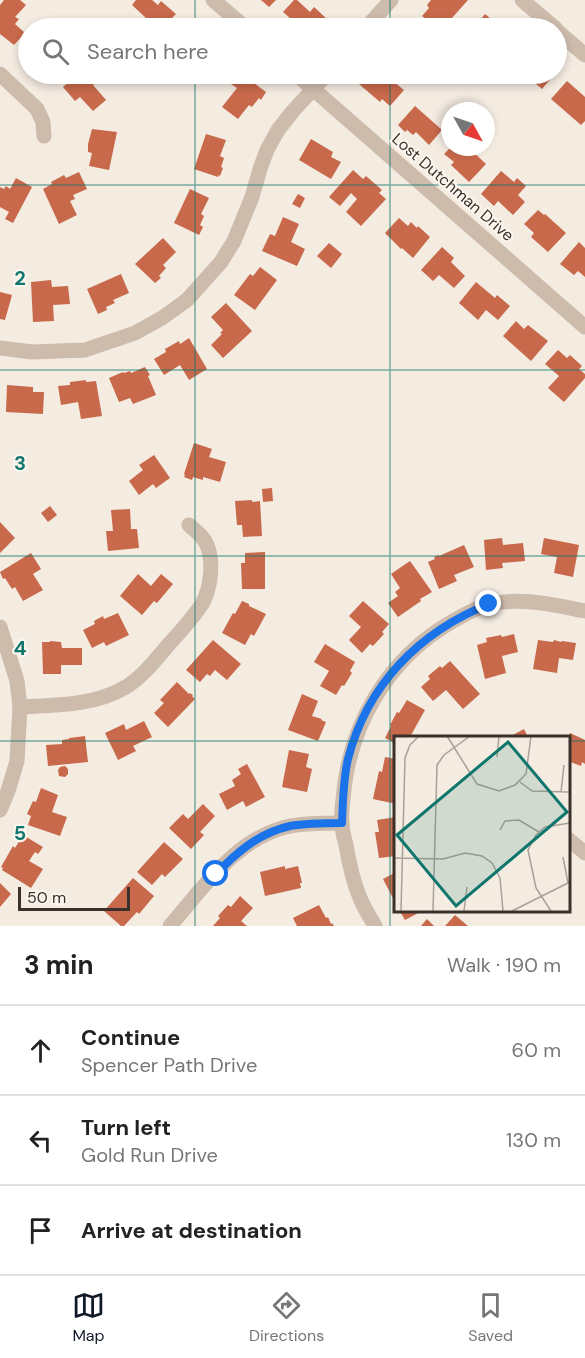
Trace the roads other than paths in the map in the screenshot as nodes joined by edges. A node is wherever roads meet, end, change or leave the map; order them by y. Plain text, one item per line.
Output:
1 (213, 0) edge
2 (392, 0) edge
3 (522, 0) edge
4 (234, 18) edge
5 (375, 18) edge
6 (543, 18) edge
7 (567, 39) edge
8 (585, 55) edge
9 (0, 74) edge
10 (309, 84) edge
11 (318, 84) edge
12 (314, 88) junction
13 (44, 136) dead end
14 (585, 327) edge
15 (0, 348) edge
16 (189, 525) dead end
17 (585, 610) edge
18 (0, 627) edge
19 (20, 707) junction
20 (0, 810) edge
21 (342, 823) junction
22 (570, 840) edge
23 (585, 853) edge
24 (170, 926) edge
25 (375, 926) edge

1 - 4 street
2 - 5 street
3 - 6 street
7 - 8 street
9 - 13 street
10 - 12 street, Lost Dutchman Drive
11 - 12 street
12 - 14 street, Lost Dutchman Drive
12 - 15 street
16 - 19 street
17 - 21 street
18 - 19 street
19 - 20 street
21 - 24 street
21 - 25 street
22 - 23 street

